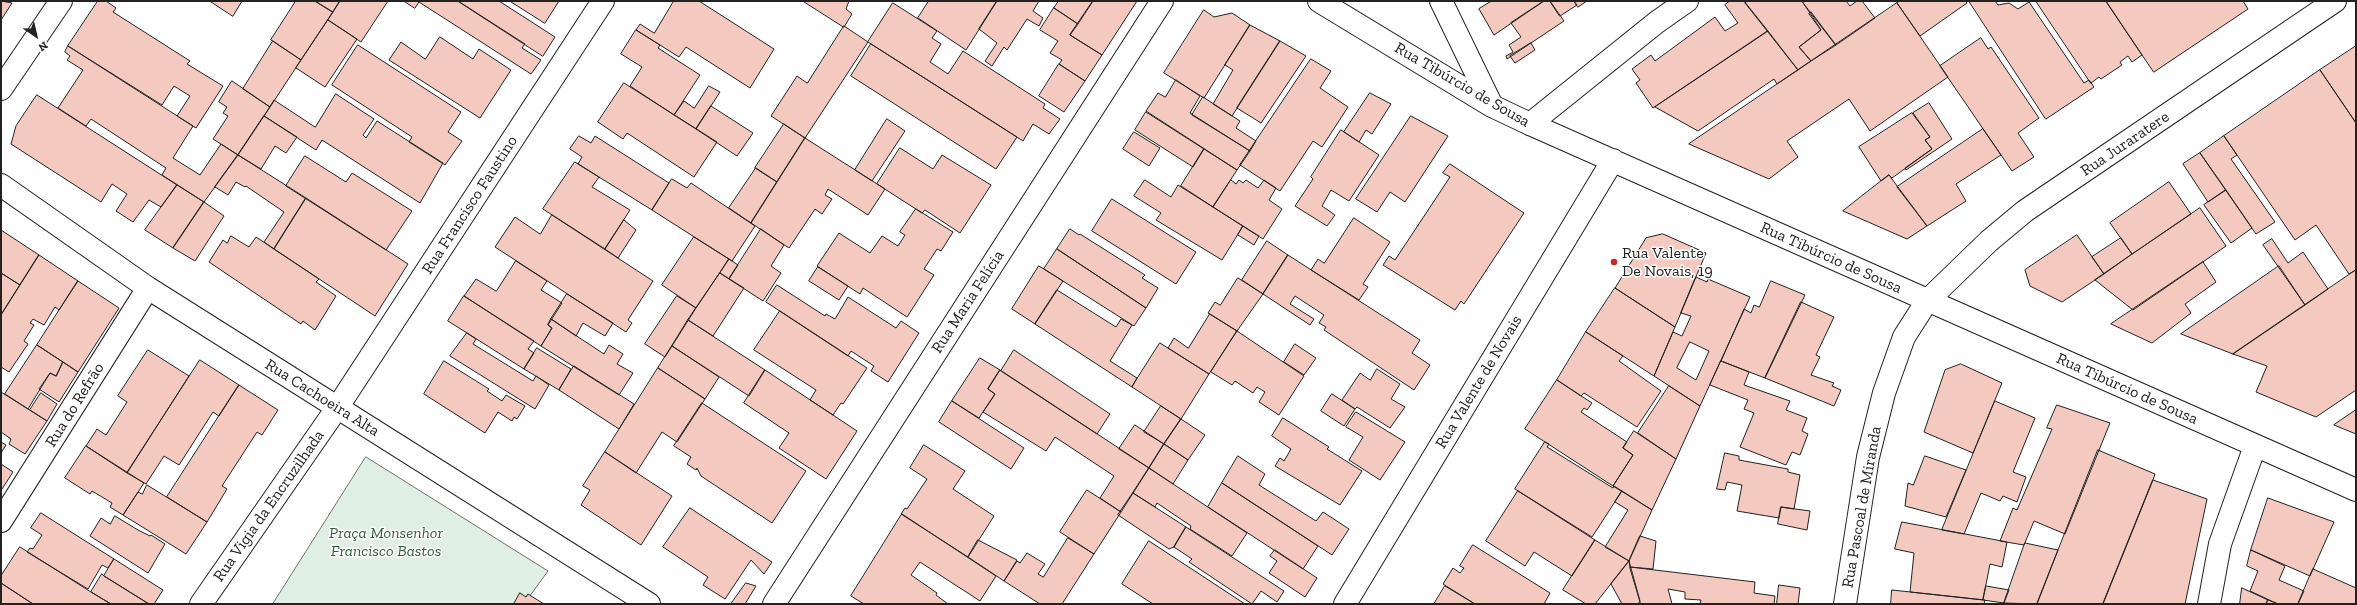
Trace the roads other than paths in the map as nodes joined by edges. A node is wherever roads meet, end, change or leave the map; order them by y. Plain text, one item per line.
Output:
1 (61, 1) edge
2 (603, 1) edge
3 (1162, 1) edge
4 (1319, 1) edge
5 (1441, 1) edge
6 (1687, 1) edge
7 (2335, 1) edge
8 (1, 89) edge
9 (1492, 106) junction
10 (1530, 124) junction
11 (1613, 160) junction
12 (1, 184) edge
13 (148, 288) junction
14 (1927, 301) junction
15 (337, 408) junction
16 (2255, 446) junction
17 (2356, 490) edge
18 (1, 521) edge
19 (201, 604) edge
20 (649, 604) edge
21 (774, 604) edge
22 (1345, 604) edge
23 (1845, 604) edge
24 (2209, 604) edge

1 - 8 street
2 - 15 street, Rua Francisco Faustino
3 - 21 street, Rua Maria Felícia
4 - 9 street, Rua Tibúrcio de Sousa
5 - 9 street
6 - 10 street
7 - 14 street, Rua Juraratere
9 - 10 street, Rua Tibúrcio de Sousa
10 - 11 street, Rua Tibúrcio de Sousa
11 - 14 street, Rua Tibúrcio de Sousa
11 - 22 street, Rua Valente de Novais
12 - 13 street, Rua Cachoeira Alta
13 - 15 street, Rua Cachoeira Alta
13 - 18 street, Rua do Refrão
14 - 16 street, Rua Tibúrcio de Sousa
14 - 23 street, Rua Pascoal de Miranda
15 - 19 street, Rua Vigia da Encruzilhada
15 - 20 street, Rua Cachoeira Alta
16 - 17 street, Rua Tibúrcio de Sousa
16 - 24 street

